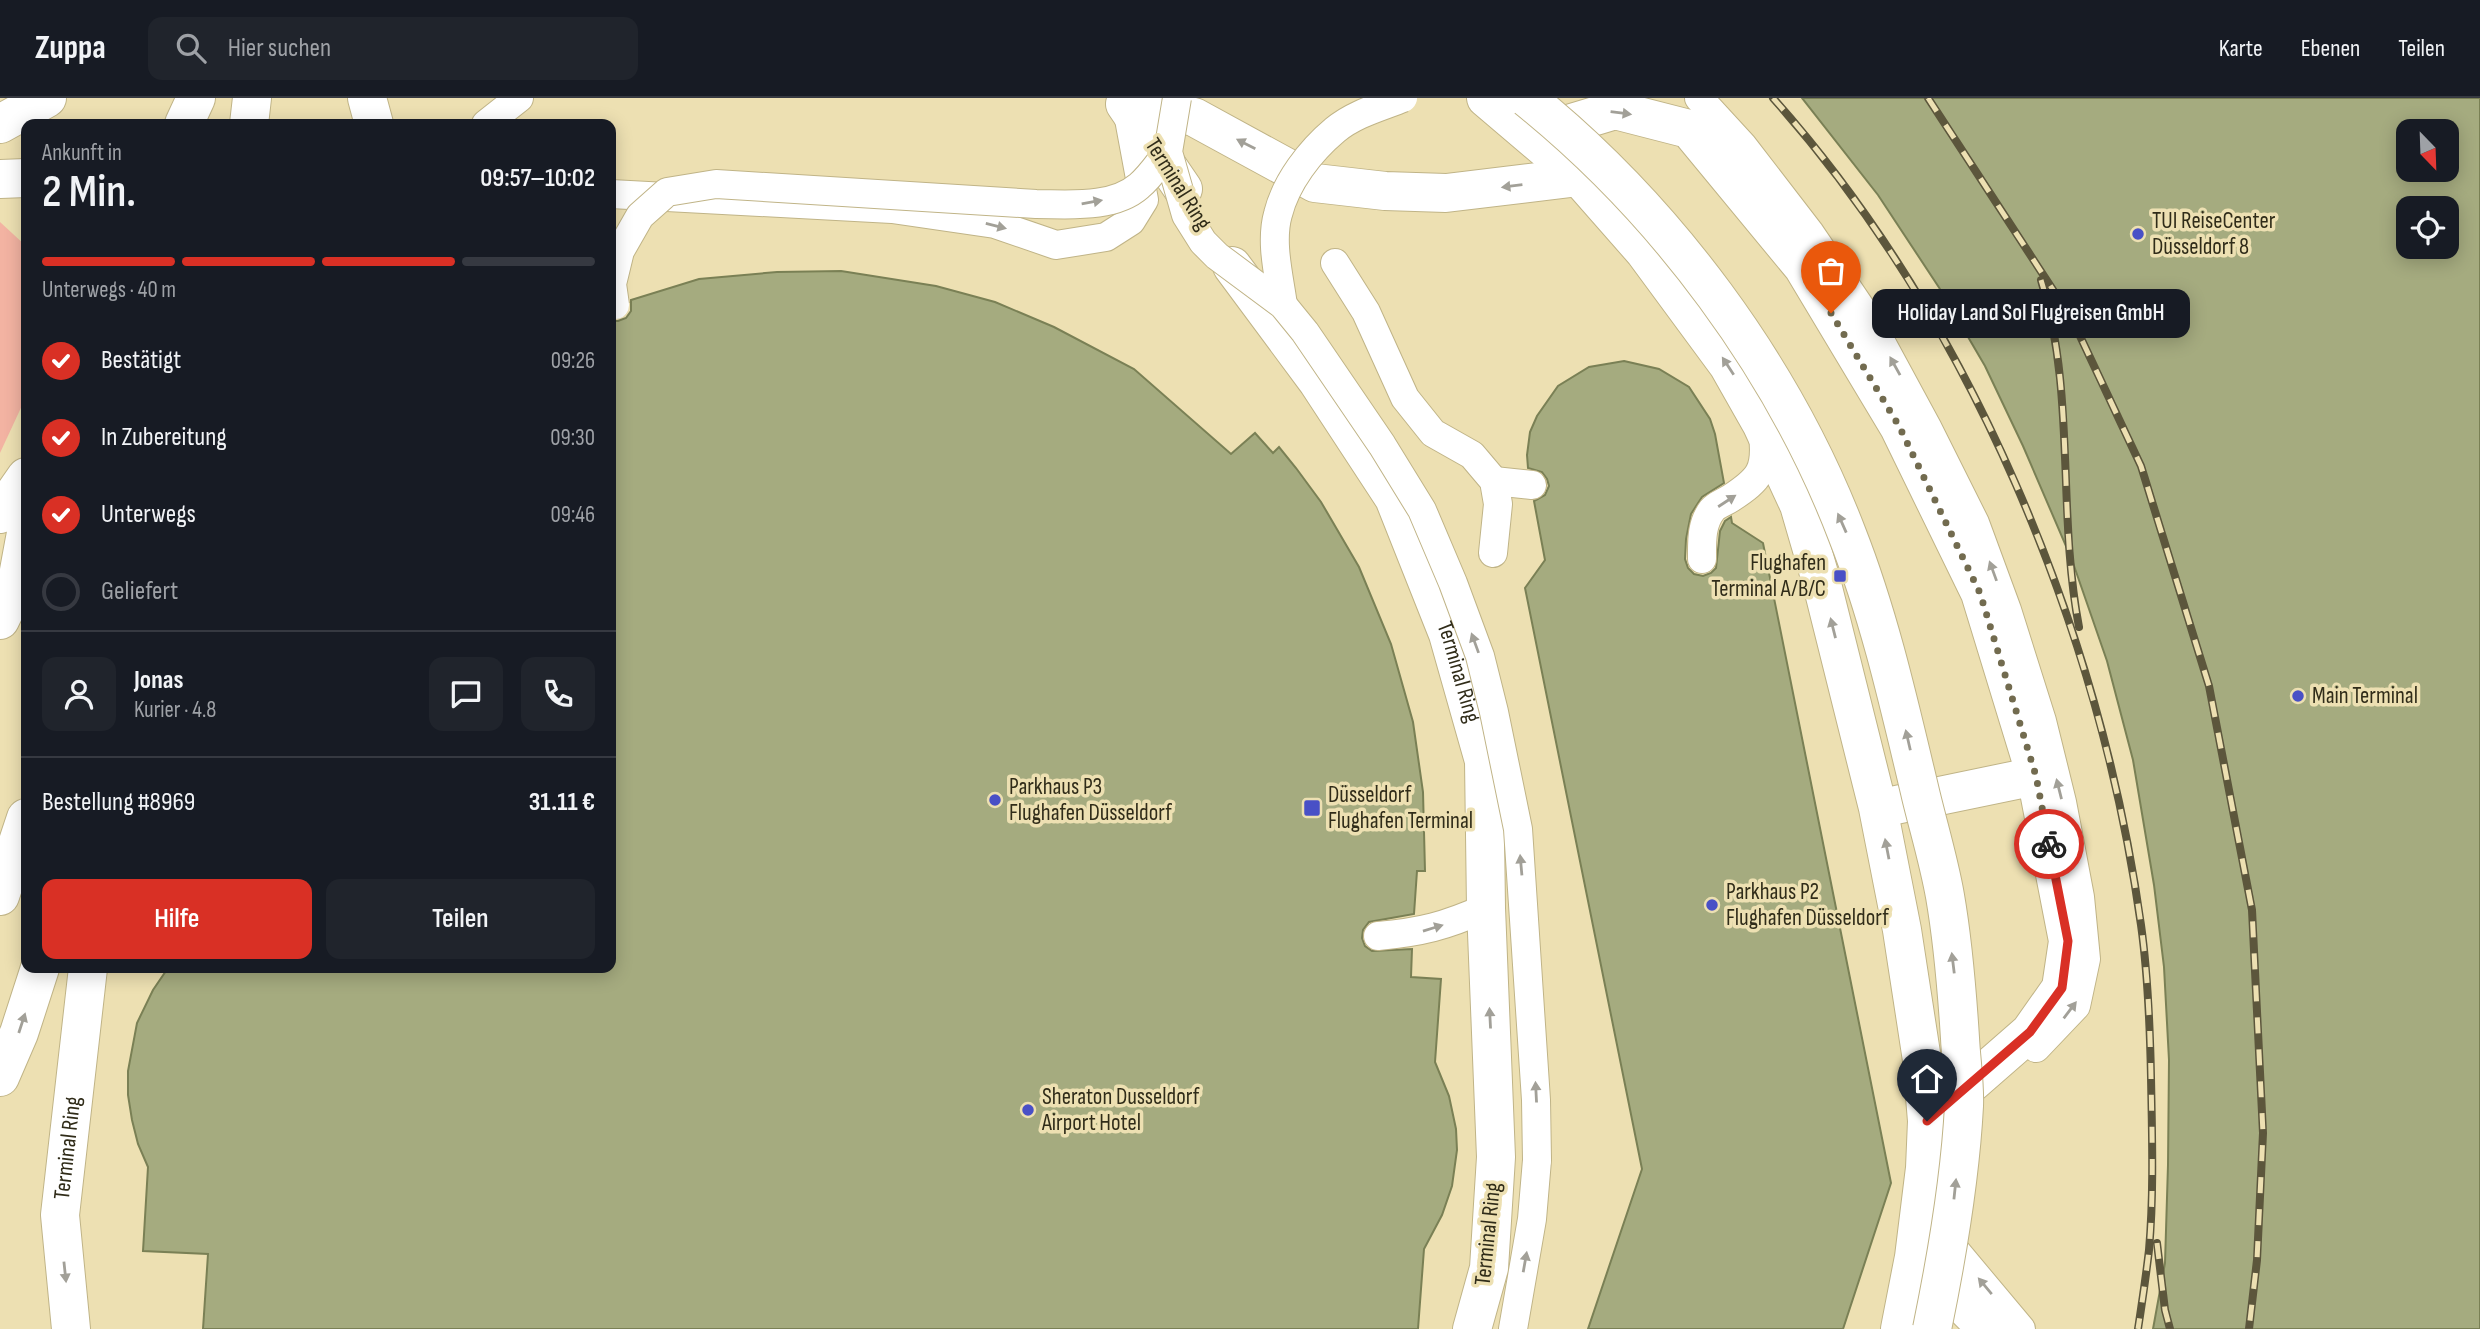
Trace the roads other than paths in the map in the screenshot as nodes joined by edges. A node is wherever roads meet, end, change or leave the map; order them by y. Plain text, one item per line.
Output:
1 (49, 98) edge
2 (196, 98) edge
3 (252, 98) edge
4 (367, 98) edge
5 (519, 98) edge
6 (1177, 98) edge
7 (1403, 98) edge
8 (1486, 98) edge
9 (1699, 98) edge
10 (1120, 101) edge
11 (1530, 116) edge
12 (46, 119) edge
13 (186, 119) edge
14 (250, 119) edge
15 (373, 119) edge
16 (492, 119) edge
17 (0, 124) edge
18 (1168, 152) junction
19 (1579, 177) junction
20 (21, 178) edge
21 (0, 179) edge
22 (616, 194) edge
23 (1335, 263) dead end
24 (616, 268) edge
25 (1283, 305) junction
26 (1762, 425) junction
27 (1494, 481) junction
28 (21, 484) edge
29 (1532, 485) dead end
30 (0, 514) edge
31 (1493, 553) dead end
32 (1702, 559) dead end
33 (21, 560) edge
34 (0, 620) edge
35 (2036, 776) junction
36 (1878, 808) junction
37 (21, 833) edge
38 (0, 896) edge
39 (1486, 908) junction
40 (1378, 936) dead end
41 (38, 973) edge
42 (87, 973) edge
43 (0, 1077) edge
44 (1964, 1103) junction
45 (1927, 1121) junction
46 (1949, 1243) junction
47 (1914, 1257) junction
48 (71, 1329) edge
49 (1472, 1329) edge
50 (1513, 1329) edge
51 (1900, 1329) edge
52 (1932, 1329) edge
53 (1986, 1329) edge
54 (2021, 1329) edge

1 - 12 main road
1 - 17 main road
2 - 13 main road
3 - 14 main road
4 - 15 main road
5 - 16 lane
6 - 18 lane, bridge
7 - 25 lane, bridge
8 - 11 main road
44 -> 9 lane
19 -> 10 main road, Terminal Ring
22 -> 10 lane
10 - 39 main road, Terminal Ring
11 - 19 main road
11 -> 35 main road
44 -> 11 main road, bridge
24 -> 18 lane, bridge
18 - 25 lane, bridge
26 -> 19 main road
20 - 21 main road
23 - 27 lane
50 -> 25 lane, bridge
32 -> 26 lane
36 -> 26 main road
27 - 29 lane
27 - 31 lane
28 - 30 main road
33 - 34 main road
35 - 36 main road
35 - 45 main road
45 -> 36 main road
37 - 38 main road
40 -> 39 lane
49 -> 39 main road, Terminal Ring
43 -> 41 main road
42 -> 48 main road, Terminal Ring
46 -> 44 main road, bridge
45 - 47 main road
46 - 52 main road, bridge
54 -> 46 lane
47 - 51 main road
47 - 53 main road

